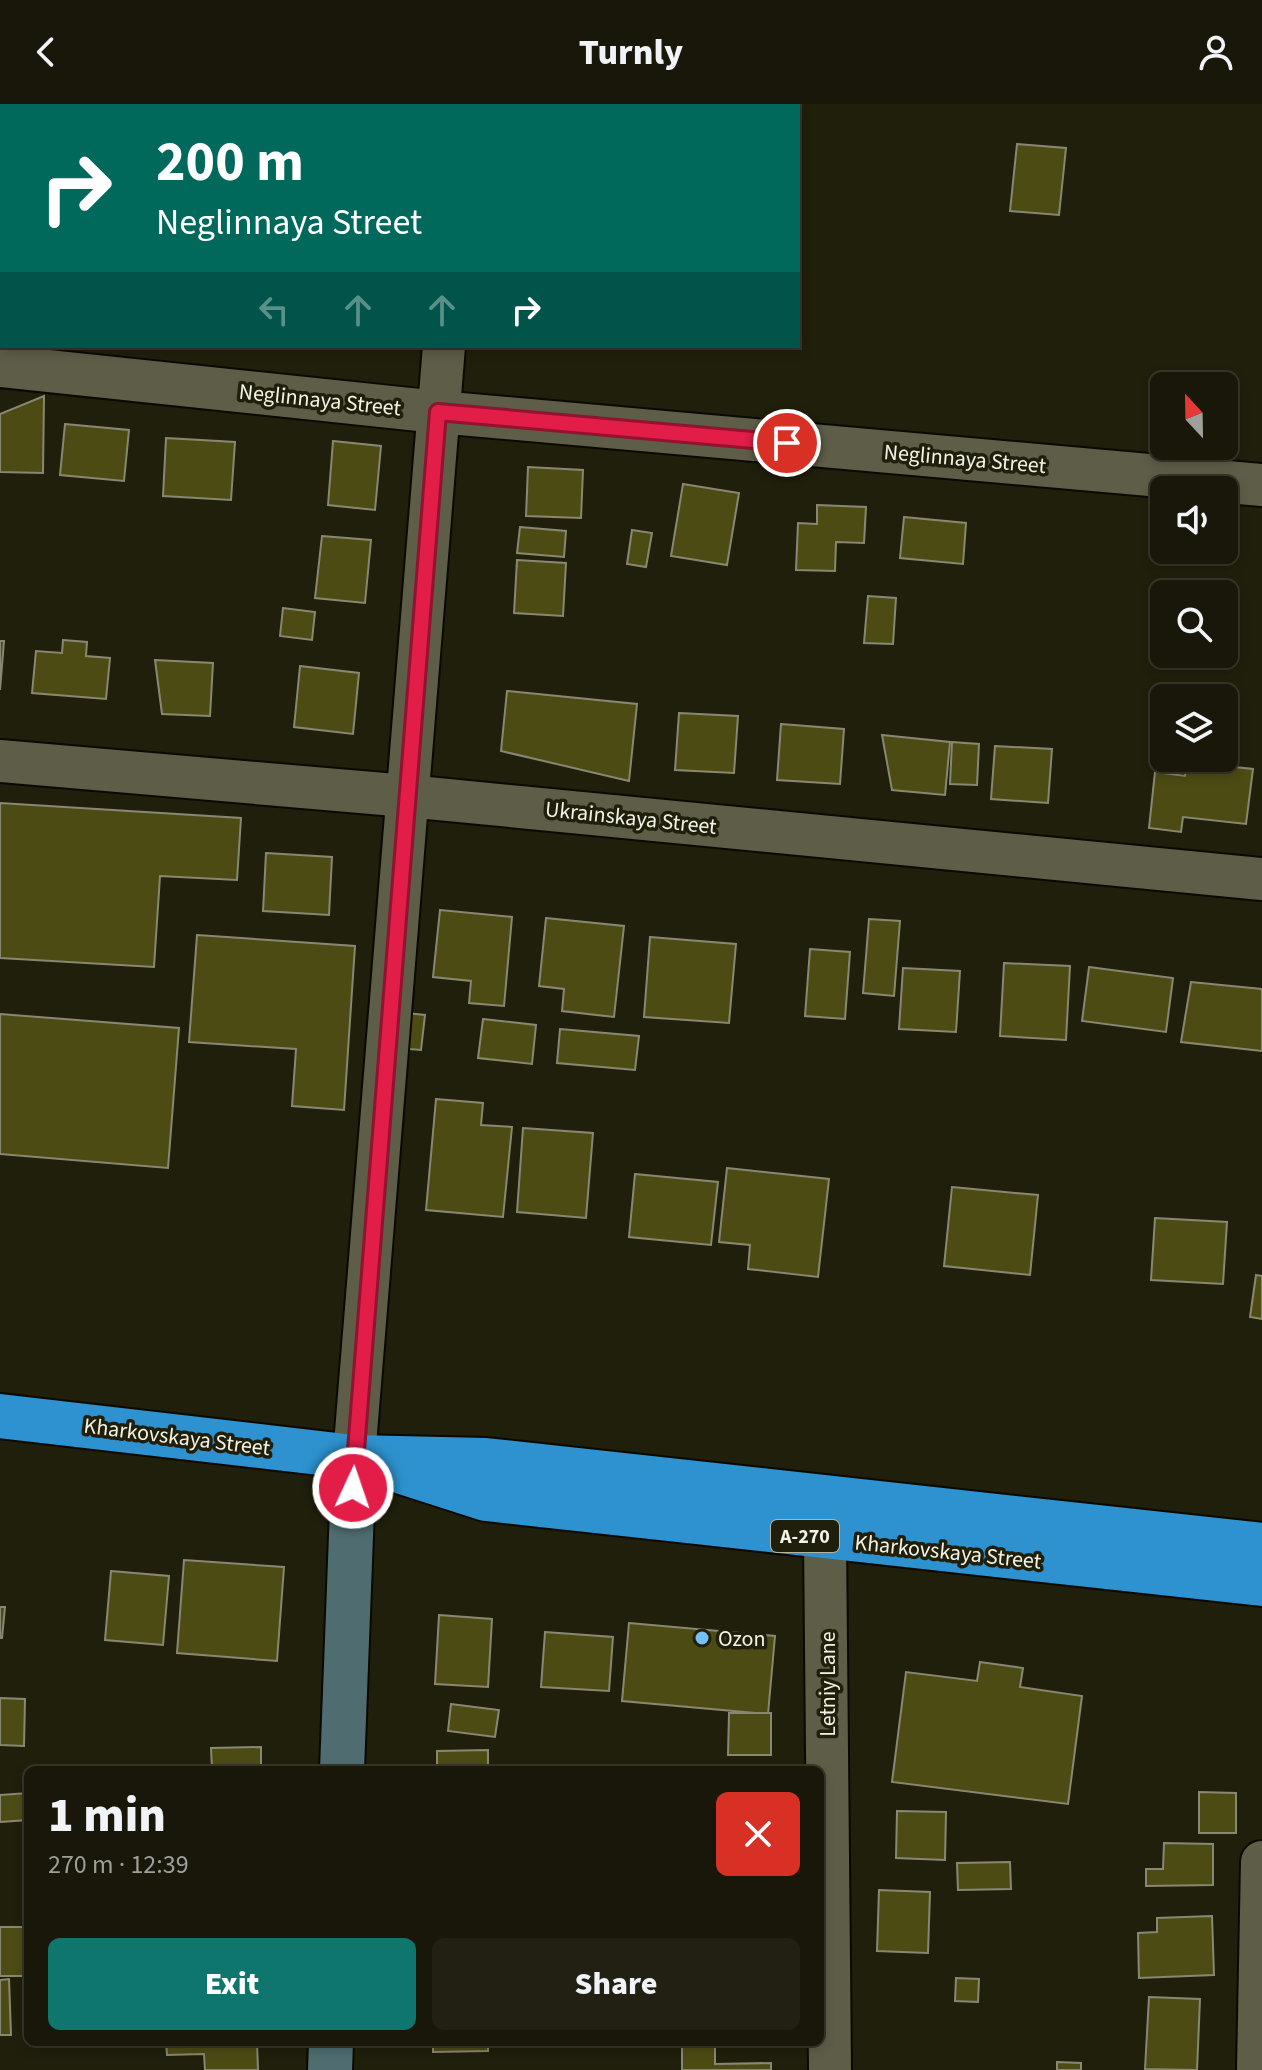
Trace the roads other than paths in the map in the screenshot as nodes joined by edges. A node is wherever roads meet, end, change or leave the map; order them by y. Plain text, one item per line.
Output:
1 (444, 348) edge
2 (0, 366) edge
3 (438, 412) junction
4 (1262, 485) edge
5 (0, 761) edge
6 (407, 796) junction
7 (1262, 879) edge
8 (0, 1416) edge
9 (354, 1457) junction
10 (825, 1538) junction
11 (1262, 1545) edge
12 (1262, 1584) edge
13 (342, 1766) edge
14 (1262, 1862) edge
15 (331, 2046) edge
16 (330, 2070) edge
17 (830, 2070) edge
18 (1258, 2070) edge

1 - 3 street
2 - 3 street, Neglinnaya Street
3 - 4 street, Neglinnaya Street
3 - 6 street
5 - 6 street, Ukrainskaya Street
6 - 7 street, Ukrainskaya Street
6 - 9 street
8 - 9 highway, Kharkovskaya Street / А-270
9 - 10 highway, Kharkovskaya Street / А-270
9 - 11 highway, Kharkovskaya Street / А-270
9 - 13 main road
10 - 12 highway, Kharkovskaya Street / А-270
10 - 17 street, Letniy Lane
14 - 18 street
15 - 16 main road

